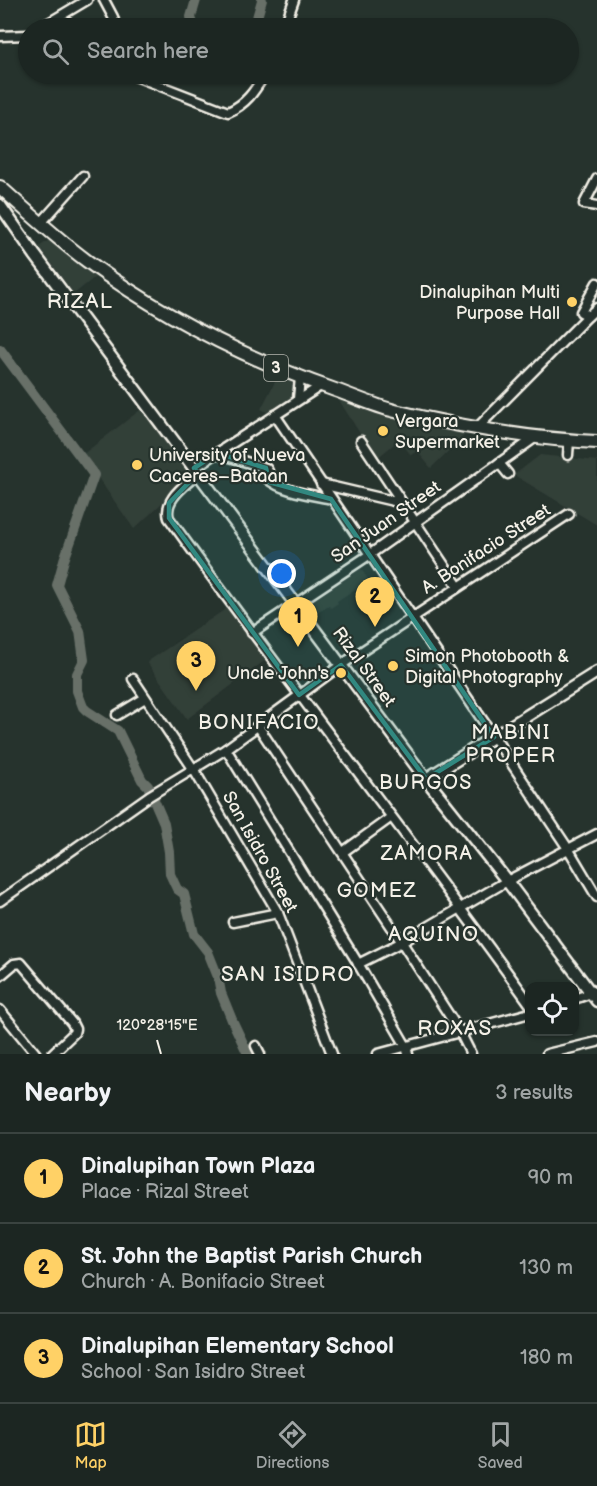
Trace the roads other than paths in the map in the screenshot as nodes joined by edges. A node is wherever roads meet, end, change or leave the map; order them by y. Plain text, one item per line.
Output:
1 (87, 0) edge
2 (104, 0) edge
3 (294, 0) edge
4 (57, 18) edge
5 (113, 18) edge
6 (288, 18) edge
7 (18, 35) edge
8 (0, 36) edge
9 (156, 84) edge
10 (259, 84) edge
11 (83, 176) dead end
12 (597, 179) edge
13 (0, 187) edge
14 (0, 205) edge
15 (597, 206) edge
16 (41, 223) junction
17 (597, 283) edge
18 (597, 309) edge
19 (588, 316) junction
20 (300, 378) junction
21 (322, 385) junction
22 (298, 399) junction
23 (275, 415) junction
24 (477, 428) junction
25 (536, 436) junction
26 (569, 440) junction
27 (361, 441) dead end
28 (597, 442) edge
29 (217, 453) junction
30 (568, 455) dead end
31 (500, 463) junction
32 (196, 471) junction
33 (508, 474) dead end
34 (321, 484) junction
35 (331, 499) junction
36 (402, 503) junction
37 (569, 514) dead end
38 (416, 522) junction
39 (369, 555) junction
40 (458, 586) junction
41 (296, 604) junction
42 (412, 618) junction
43 (252, 633) junction
44 (341, 665) junction
45 (597, 672) edge
46 (133, 680) dead end
47 (299, 695) junction
48 (145, 698) junction
49 (117, 715) dead end
50 (258, 726) junction
51 (494, 737) junction
52 (226, 749) junction
53 (194, 770) junction
54 (426, 778) junction
55 (390, 818) junction
56 (597, 834) edge
57 (569, 850) junction
58 (343, 852) junction
59 (507, 881) junction
60 (597, 897) edge
61 (0, 901) edge
62 (461, 908) junction
63 (278, 913) junction
64 (233, 922) dead end
65 (402, 942) junction
66 (358, 964) junction
67 (0, 976) edge
68 (595, 995) edge
69 (525, 997) edge
70 (579, 998) edge
71 (0, 1010) edge
72 (525, 1014) edge
73 (460, 1032) junction
74 (597, 1042) edge
75 (407, 1050) edge
76 (36, 1054) edge
77 (52, 1054) edge
78 (332, 1054) edge
79 (378, 1054) edge
80 (471, 1054) edge
81 (547, 1054) edge

1 - 4 street
2 - 5 street
3 - 6 street
7 - 8 street
9 - 10 street
11 - 16 street
12 - 15 street
13 - 16 highway, 3
14 - 32 main road, Rizal Street
16 - 20 highway, 3
17 - 19 street
18 - 19 street
19 - 24 street
20 - 21 highway, 3
20 - 22 street
21 - 22 street
21 - 24 highway, 3
22 - 23 street
23 - 29 street
23 - 34 street
24 - 25 highway, 3
25 - 26 highway, 3
25 - 31 street, San Juan Street
26 - 28 highway, 3
26 - 30 street
27 - 36 street
29 - 32 street
29 - 35 street
31 - 33 street
31 - 38 street, San Juan Street
32 - 41 main road, Rizal Street
32 - 43 street
34 - 35 street
34 - 36 street
35 - 39 street
36 - 38 street
37 - 40 street, A. Bonifacio Street
38 - 39 street, San Juan Street
38 - 40 street
39 - 41 street, San Juan Street
39 - 42 street
40 - 42 street, A. Bonifacio Street
41 - 43 street, San Juan Street
41 - 44 main road, Rizal Street
42 - 44 street, A. Bonifacio Street
42 - 51 street
43 - 47 street
44 - 47 street, A. Bonifacio Street
44 - 54 main road, Rizal Street
45 - 51 main road
46 - 48 street, San Isidro Street
47 - 50 street, A. Bonifacio Street
47 - 55 street
48 - 49 street
48 - 53 street, San Isidro Street
50 - 52 street, A. Bonifacio Street
50 - 58 street
51 - 54 main road
51 - 57 street
52 - 53 street, A. Bonifacio Street
52 - 66 street
53 - 61 street, A. Bonifacio Street
53 - 63 street, San Isidro Street
54 - 59 main road, Rizal Street
55 - 58 street
55 - 62 street
56 - 57 street
57 - 59 street
57 - 60 street
58 - 65 street
59 - 62 street
59 - 68 main road, Rizal Street
62 - 65 street
62 - 69 street
63 - 64 street
63 - 78 street, San Isidro Street
65 - 66 street
65 - 73 street
66 - 75 street
67 - 77 street
68 - 70 street
71 - 76 street
72 - 73 street
73 - 75 street
73 - 80 street
74 - 81 street
75 - 79 street

